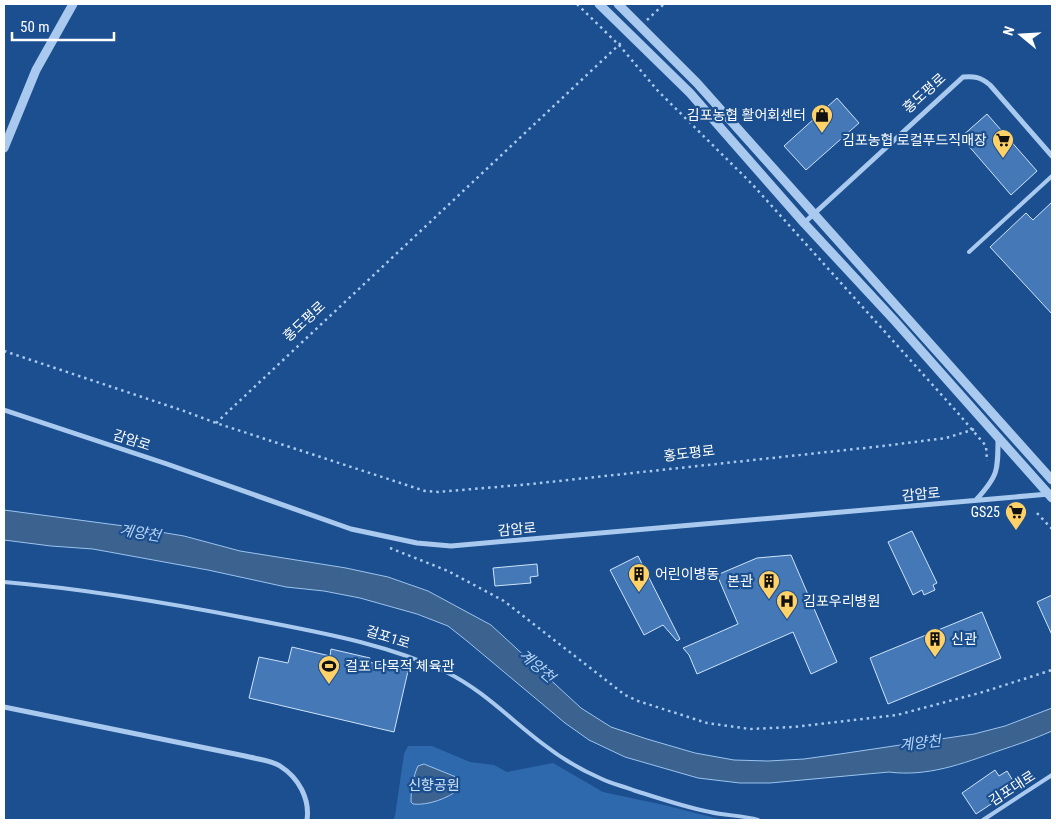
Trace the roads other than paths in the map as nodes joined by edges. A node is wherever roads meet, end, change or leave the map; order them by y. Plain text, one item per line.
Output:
1 (73, 4) edge
2 (599, 4) edge
3 (618, 4) edge
4 (4, 148) edge
5 (1052, 156) edge
6 (1052, 176) edge
7 (814, 216) junction
8 (804, 224) junction
9 (969, 252) dead end
10 (4, 410) edge
11 (998, 436) junction
12 (1052, 480) edge
13 (1051, 495) edge
14 (976, 500) junction
15 (4, 582) edge
16 (4, 707) edge
17 (1052, 775) edge
18 (308, 820) edge
19 (758, 820) edge
20 (983, 820) edge

1 - 4 street
2 - 8 street
3 - 7 street
5 - 7 street, 홍도평로
6 - 9 lane
7 - 8 street, 홍도평로
7 - 12 street
8 - 11 street
10 - 14 street, 감암로
11 - 13 street
11 - 14 street
13 - 14 street, 감암로
15 - 19 lane, 걸포1로
16 - 18 street
17 - 20 lane, 김포대로

